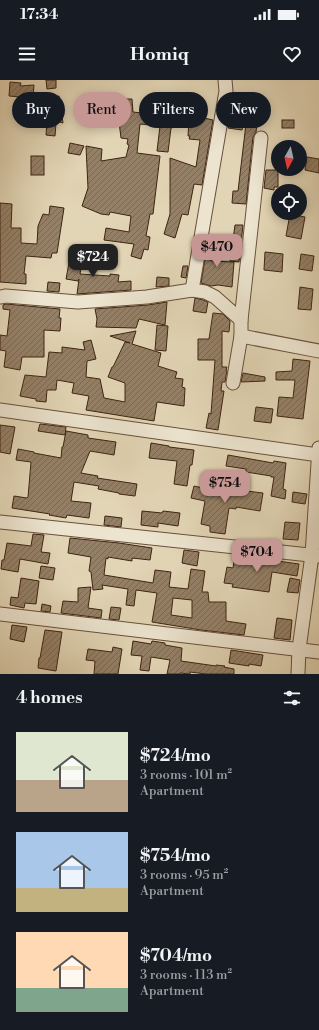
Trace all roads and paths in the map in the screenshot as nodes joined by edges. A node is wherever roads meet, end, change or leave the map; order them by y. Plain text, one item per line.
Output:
1 (225, 80) edge
2 (261, 138) dead end
3 (192, 290) junction
4 (0, 297) edge
5 (241, 320) junction
6 (241, 336) junction
7 (319, 351) edge
8 (233, 383) dead end
9 (0, 410) edge
10 (319, 448) edge
11 (319, 455) edge
12 (0, 522) edge
13 (315, 555) edge
14 (0, 614) edge
15 (299, 649) junction
16 (319, 652) edge
17 (298, 674) edge

1 - 3 street
2 - 5 street
3 - 4 street
3 - 5 street
5 - 6 street
6 - 7 street
6 - 8 street
9 - 11 street
10 - 11 street
11 - 13 street
12 - 13 street
13 - 15 street
14 - 15 street
15 - 16 street
15 - 17 street

